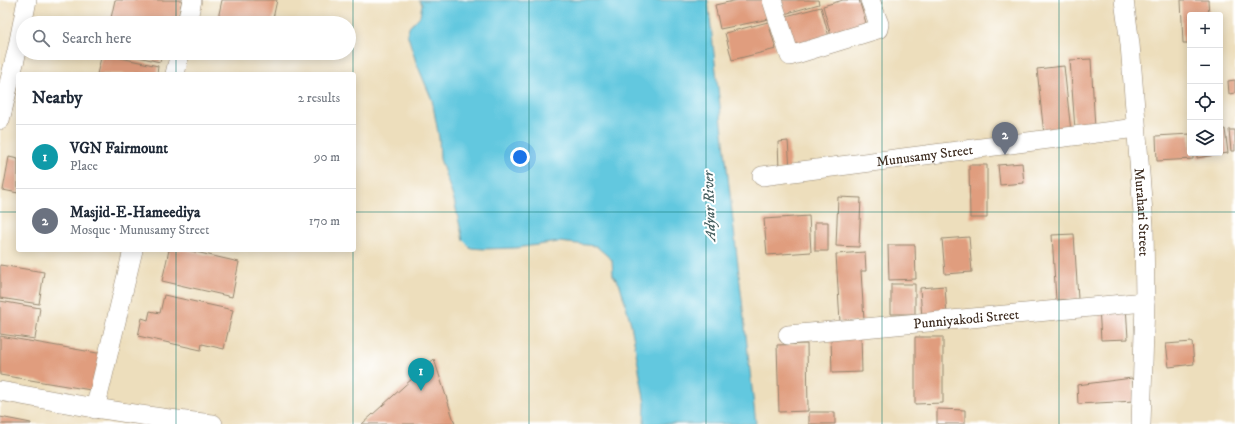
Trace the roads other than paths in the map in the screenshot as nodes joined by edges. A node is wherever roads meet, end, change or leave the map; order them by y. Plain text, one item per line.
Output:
1 (27, 0) edge
2 (192, 0) edge
3 (772, 0) edge
4 (870, 0) edge
5 (1124, 0) edge
6 (24, 16) edge
7 (189, 16) edge
8 (16, 55) edge
9 (178, 60) edge
10 (175, 72) edge
11 (0, 120) edge
12 (1136, 128) junction
13 (762, 176) dead end
14 (133, 252) edge
15 (1145, 302) junction
16 (788, 335) dead end
17 (0, 391) edge
18 (95, 409) junction
19 (213, 424) edge
20 (1141, 424) edge

1 - 6 street
2 - 7 street
3 - 4 street
5 - 12 street, Murahari Street
8 - 11 street
9 - 10 street
12 - 13 street, Munusamy Street
12 - 15 street, Murahari Street
14 - 18 street
15 - 16 street, Punniyakodi Street
15 - 20 street, Murahari Street
17 - 18 street
18 - 19 street

